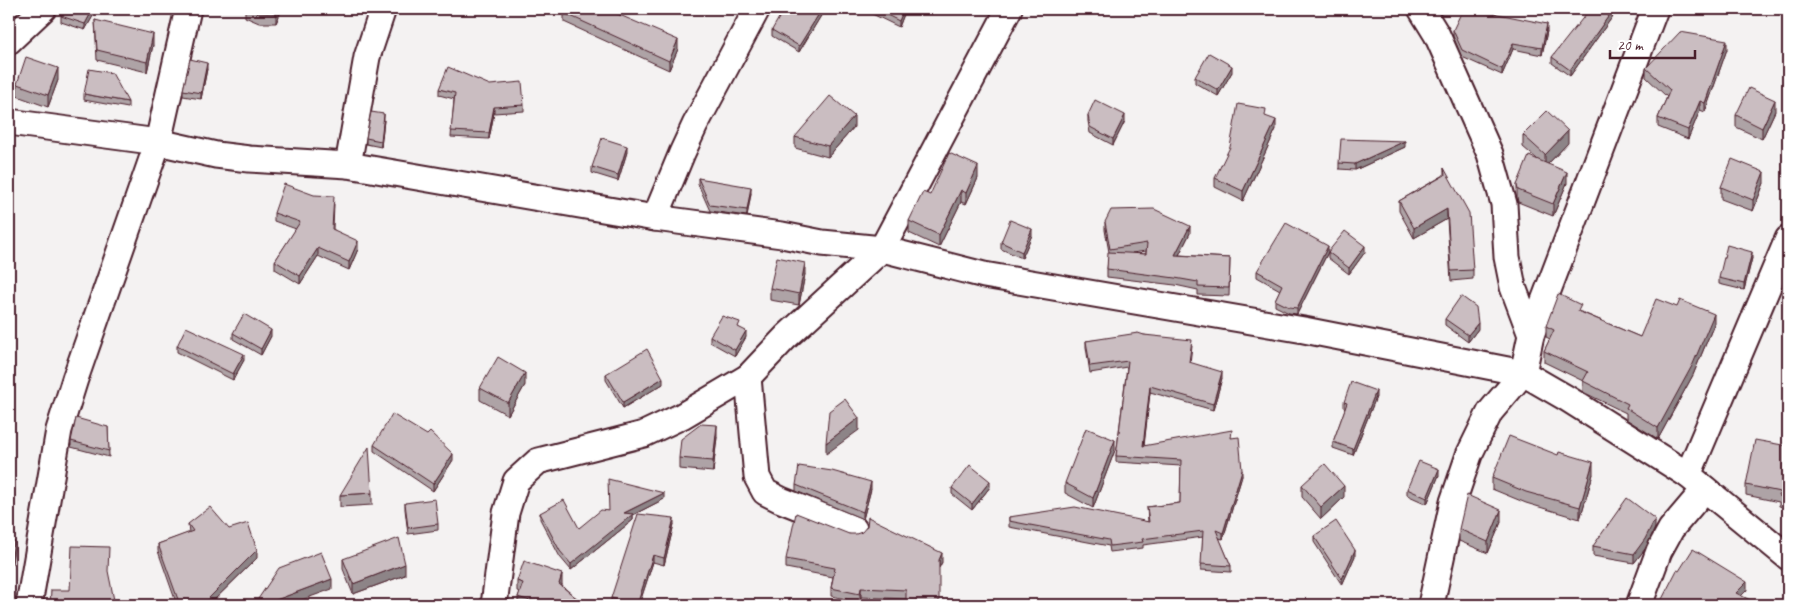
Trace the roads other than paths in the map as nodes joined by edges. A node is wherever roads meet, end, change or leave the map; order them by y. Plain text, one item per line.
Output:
1 (43, 9) edge
2 (188, 9) edge
3 (383, 9) edge
4 (758, 9) edge
5 (1009, 9) edge
6 (1421, 9) edge
7 (1655, 9) edge
8 (9, 41) edge
9 (9, 122) edge
10 (158, 142) junction
11 (348, 165) junction
12 (655, 218) junction
13 (1788, 239) edge
14 (882, 249) junction
15 (1531, 335) junction
16 (1523, 373) junction
17 (748, 377) junction
18 (1696, 482) junction
19 (854, 528) dead end
20 (1788, 557) edge
21 (29, 605) edge
22 (494, 605) edge
23 (1431, 605) edge
24 (1639, 605) edge

1 - 8 street
2 - 10 street
3 - 11 street
4 - 12 street
5 - 14 street
6 - 15 street
7 - 15 street
9 - 10 street
10 - 11 street
10 - 21 street
11 - 12 street
12 - 14 street
13 - 18 street
14 - 16 street
14 - 17 street
15 - 16 street
16 - 18 street
16 - 23 street
17 - 19 street
17 - 22 street
18 - 20 street
18 - 24 street

